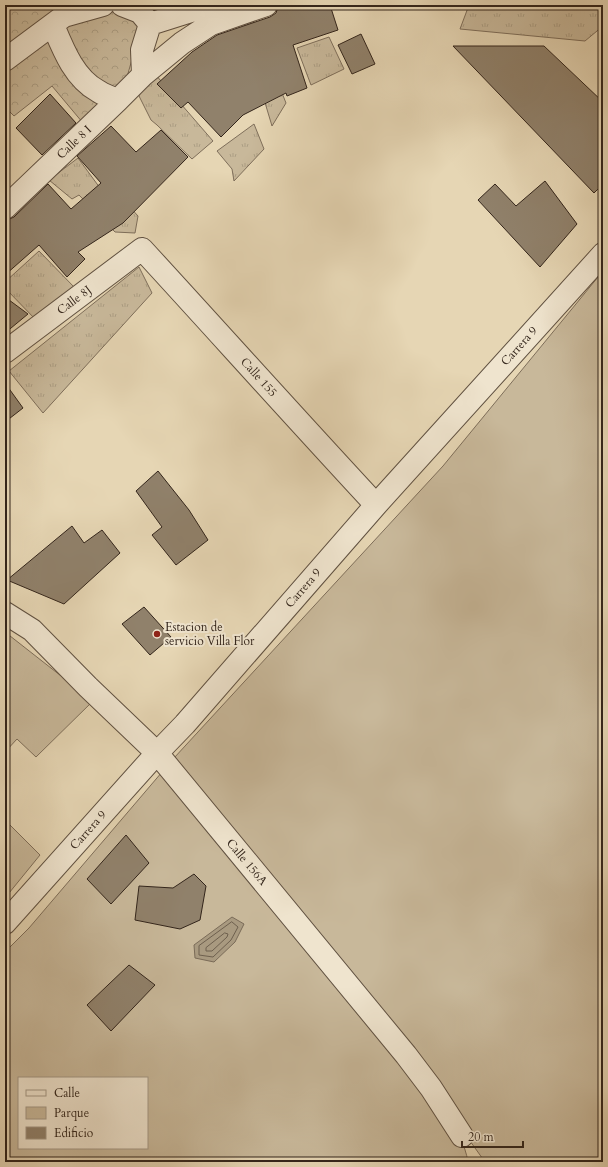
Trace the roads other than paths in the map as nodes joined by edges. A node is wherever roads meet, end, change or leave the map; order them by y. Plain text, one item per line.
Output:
1 (103, 5) edge
2 (122, 5) edge
3 (210, 5) edge
4 (266, 5) edge
5 (53, 24) junction
6 (150, 24) junction
7 (5, 60) edge
8 (143, 75) junction
9 (118, 100) junction
10 (5, 208) edge
11 (142, 249) joint
12 (603, 254) edge
13 (5, 352) edge
14 (376, 505) junction
15 (5, 613) edge
16 (157, 753) junction
17 (5, 923) edge
18 (462, 1136) dead end

1 - 5 street
2 - 6 street
3 - 6 street
4 - 8 street, Calle 8 I
5 - 7 street
5 - 9 street
6 - 8 street
8 - 9 street, Calle 8 I
9 - 10 street, Calle 8 I
11 - 13 street, Calle 8J
11 - 14 street, Calle 155
12 - 14 street, Carrera 9
14 - 16 street, Carrera 9
15 - 16 street, Calle 156A
16 - 17 street, Carrera 9
16 - 18 street, Calle 156A

